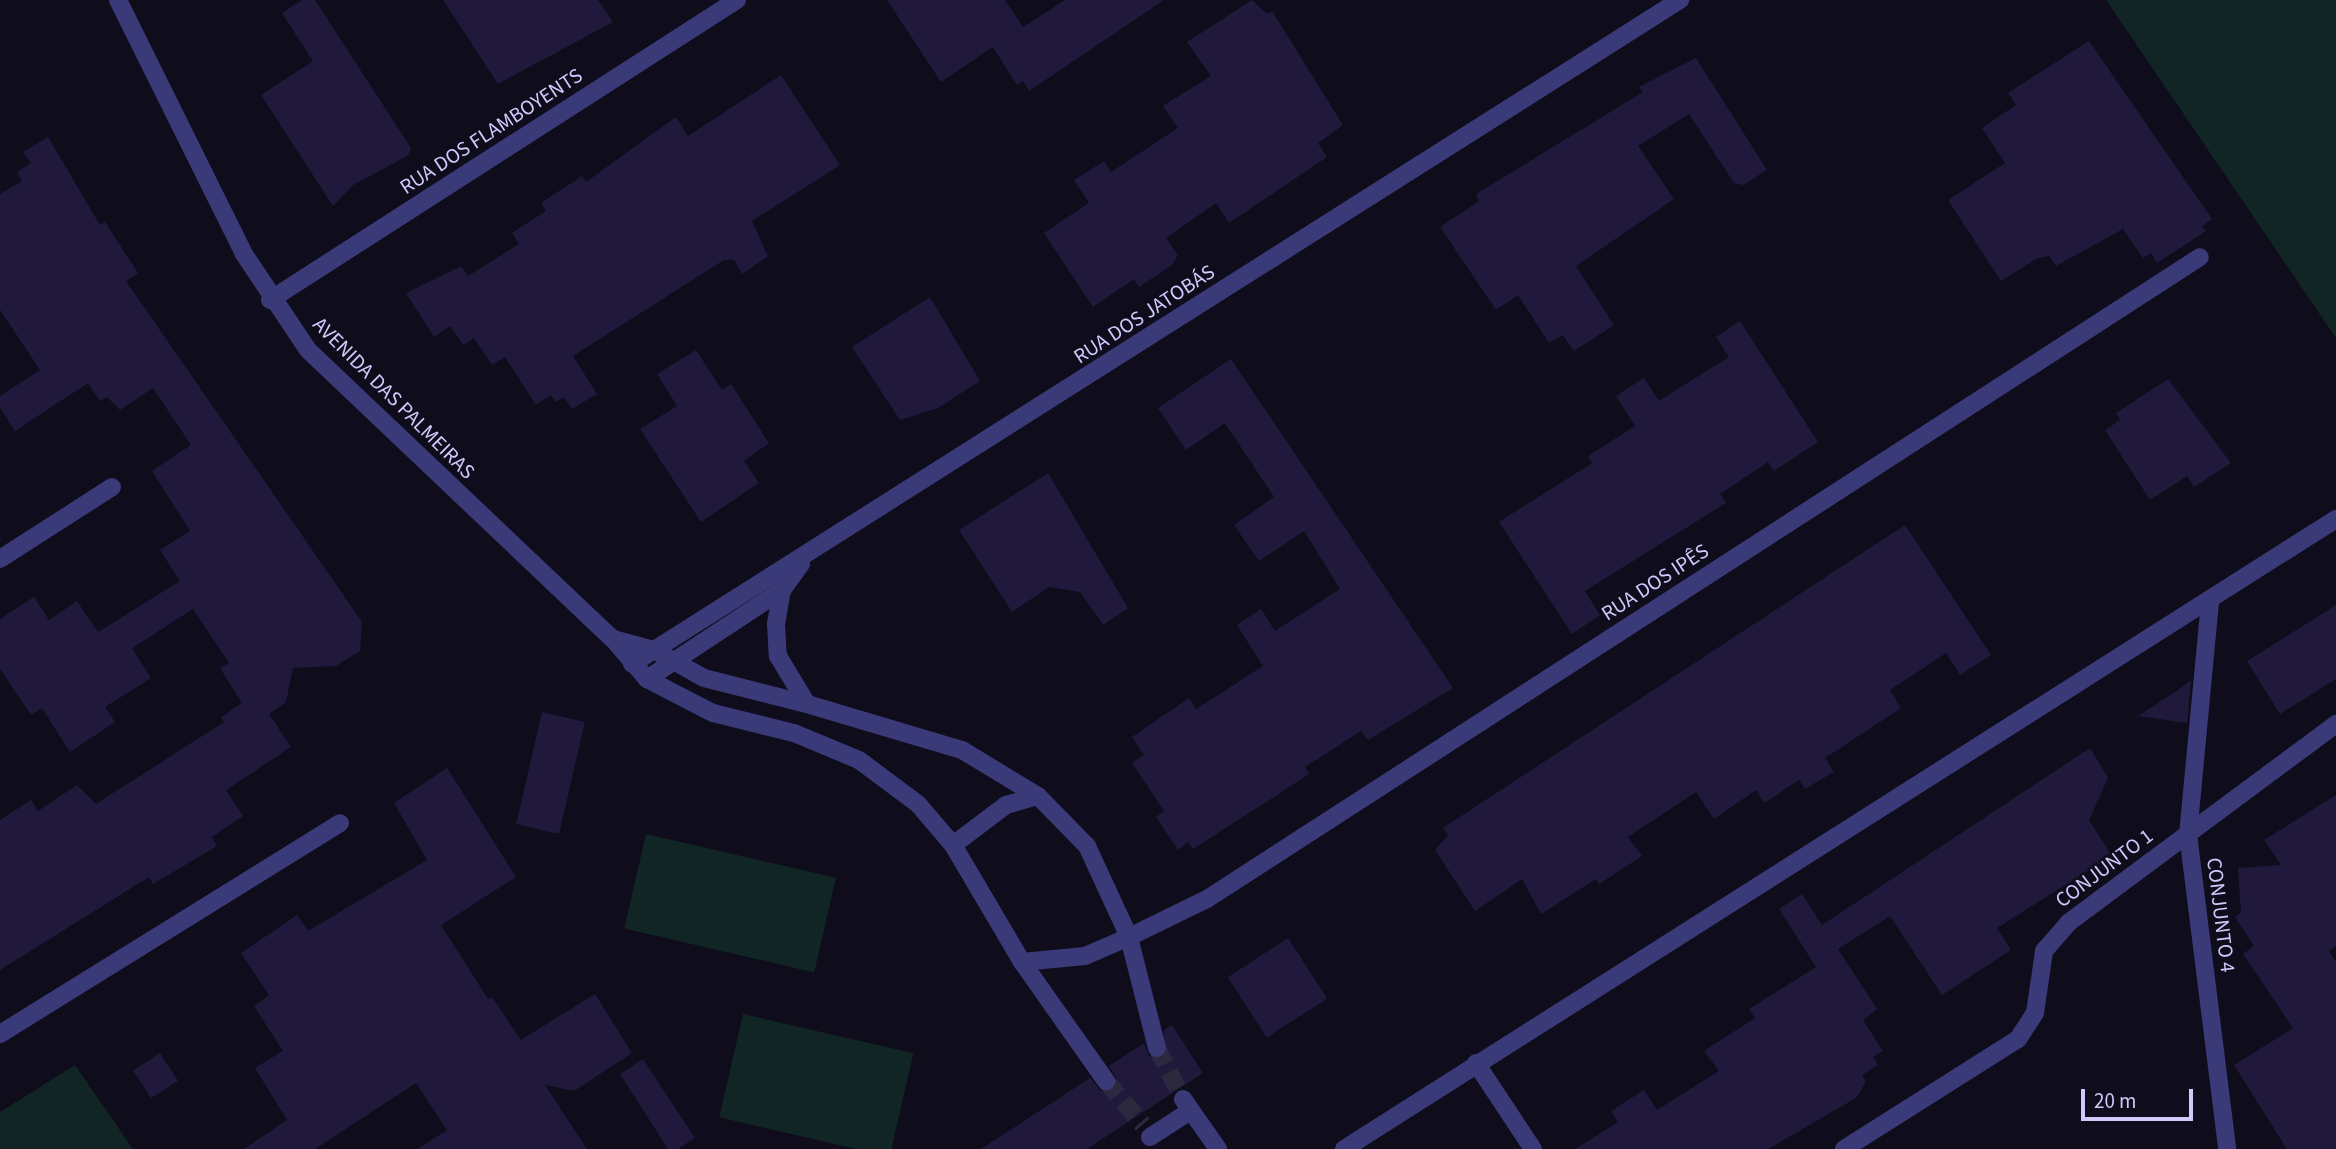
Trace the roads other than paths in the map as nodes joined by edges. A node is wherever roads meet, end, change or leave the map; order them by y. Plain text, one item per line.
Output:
1 (118, 0) edge
2 (737, 0) edge
3 (1680, 0) edge
4 (2200, 257) dead end
5 (270, 300) junction
6 (112, 487) dead end
7 (2336, 519) edge
8 (805, 558) junction
9 (0, 559) edge
10 (782, 590) junction
11 (2210, 602) junction
12 (613, 639) junction
13 (654, 650) junction
14 (671, 662) junction
15 (632, 664) junction
16 (647, 679) junction
17 (807, 704) junction
18 (2336, 724) edge
19 (1038, 796) junction
20 (340, 823) dead end
21 (2188, 834) junction
22 (953, 845) junction
23 (1129, 937) junction
24 (1022, 962) junction
25 (0, 1034) edge
26 (1157, 1048) tunnel mouth
27 (1476, 1063) junction
28 (1106, 1081) tunnel mouth
29 (1149, 1137) edge
30 (1218, 1149) edge
31 (1344, 1149) edge
32 (1533, 1149) edge
33 (1844, 1149) edge
34 (2227, 1149) edge

1 - 5 street, AVENIDA DAS PALMEIRAS
2 - 5 street, RUA DOS FLAMBOYENTS
3 - 8 street, RUA DOS JATOBÁS
4 - 23 street, RUA DOS IPÊS
5 - 12 street, AVENIDA DAS PALMEIRAS
6 - 9 street
7 - 11 street
8 - 10 street
8 - 13 street, RUA DOS JATOBÁS
10 - 14 street
10 - 17 street
11 - 21 street, CONJUNTO 4
11 - 27 street
12 - 13 street, AVENIDA DAS PALMEIRAS
12 - 15 street, AVENIDA DAS PALMEIRAS
13 - 14 street, AVENIDA DAS PALMEIRAS
13 - 15 street, RUA DOS JATOBÁS
14 - 16 street
14 - 17 street, AVENIDA DAS PALMEIRAS
15 - 16 street, AVENIDA DAS PALMEIRAS
16 - 22 street, AVENIDA DAS PALMEIRAS
17 - 19 street, AVENIDA DAS PALMEIRAS
18 - 21 street, CONJUNTO 1
19 - 22 street
19 - 23 street, AVENIDA DAS PALMEIRAS
20 - 25 street
21 - 33 street, CONJUNTO 1
21 - 34 street, CONJUNTO 4
22 - 24 street, AVENIDA DAS PALMEIRAS
23 - 24 street
23 - 26 street, AVENIDA DAS PALMEIRAS
24 - 28 street, AVENIDA DAS PALMEIRAS
27 - 31 street
27 - 32 street
29 - 30 street

